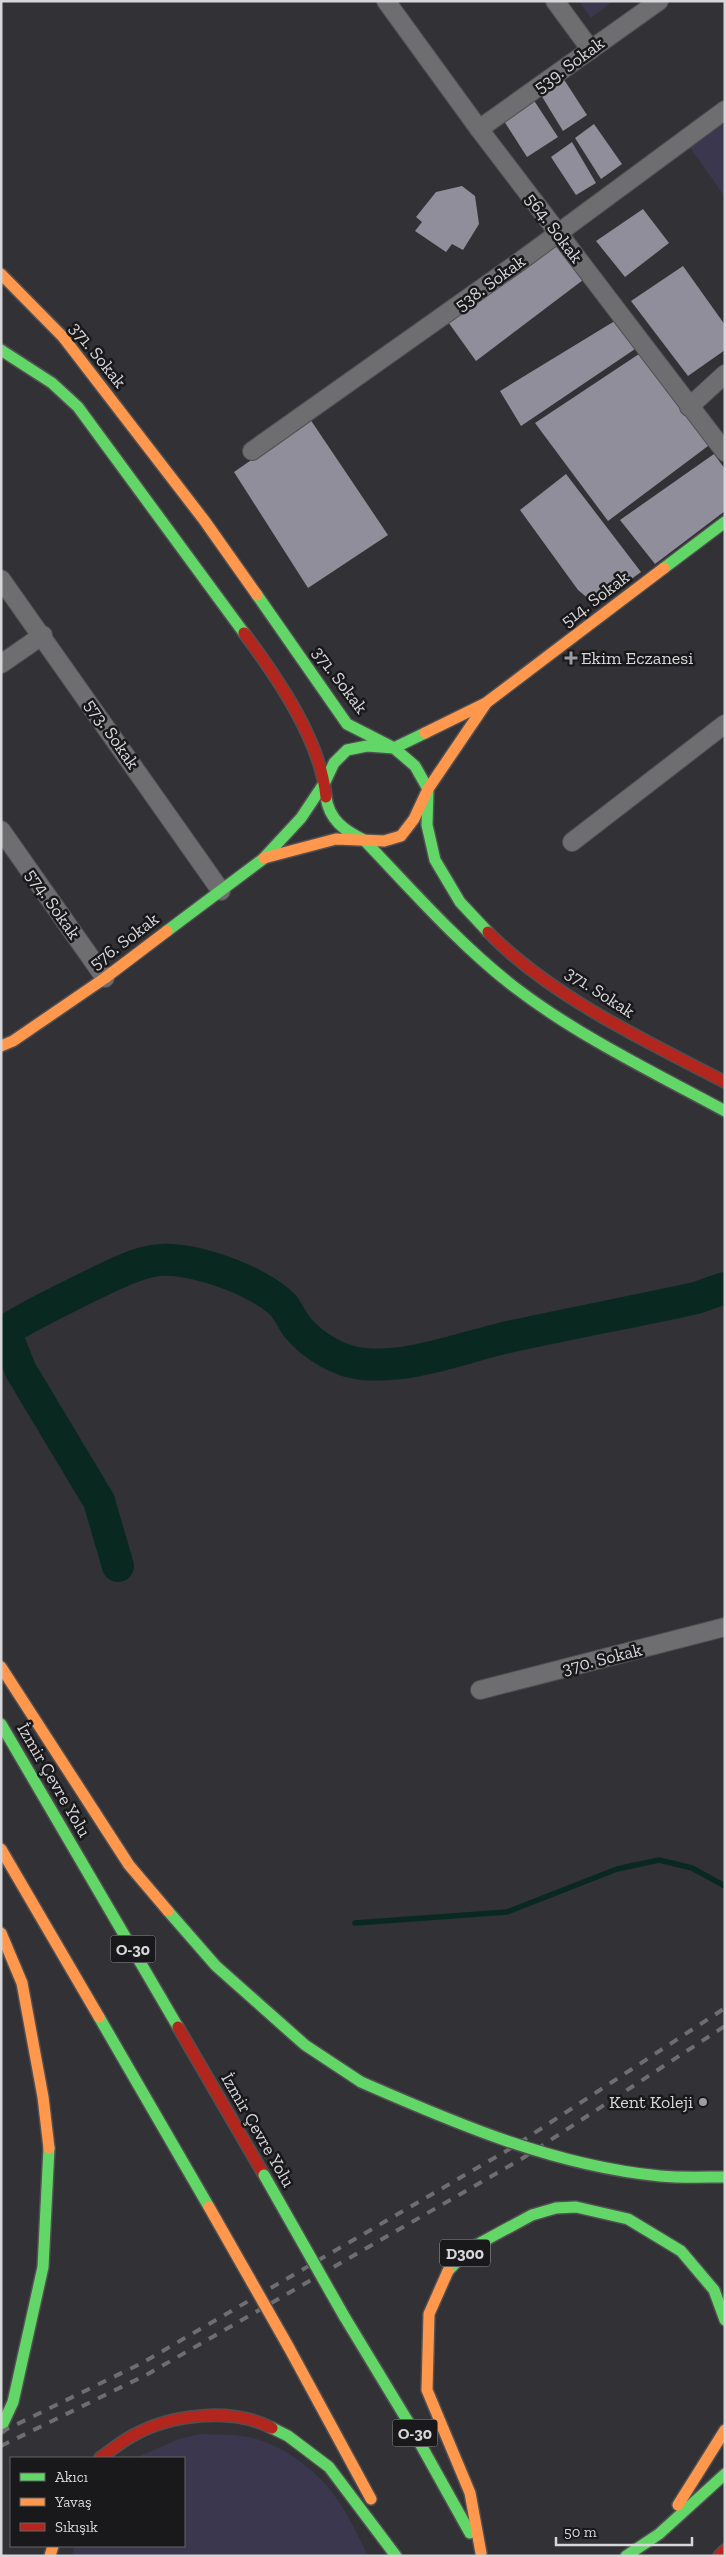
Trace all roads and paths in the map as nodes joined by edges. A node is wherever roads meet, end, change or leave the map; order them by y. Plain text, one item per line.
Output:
1 (386, 1) edge
2 (555, 1) edge
3 (659, 1) edge
4 (590, 50) junction
5 (725, 110) edge
6 (479, 129) junction
7 (558, 232) junction
8 (1, 274) edge
9 (1, 350) edge
10 (725, 374) edge
11 (689, 407) junction
12 (252, 451) dead end
13 (725, 452) edge
14 (725, 522) edge
15 (1, 579) edge
16 (43, 635) junction
17 (1, 664) edge
18 (486, 703) junction
19 (725, 724) edge
20 (394, 748) junction
21 (325, 782) junction
22 (428, 789) junction
23 (1, 830) edge
24 (364, 840) junction
25 (572, 842) dead end
26 (262, 859) junction
27 (221, 891) junction
28 (105, 978) junction
29 (1, 1046) edge
30 (725, 1082) edge
31 (725, 1111) edge
32 (725, 1627) edge
33 (1, 1667) edge
34 (480, 1690) dead end
35 (1, 1724) edge
36 (1, 1849) edge
37 (1, 1933) edge
38 (725, 2177) edge
39 (725, 2320) edge
40 (1, 2428) edge
41 (725, 2430) edge
42 (101, 2457) edge
43 (725, 2474) edge
44 (659, 2534) junction
45 (725, 2550) edge
46 (481, 2555) edge
47 (396, 2556) edge
48 (401, 2556) edge
49 (626, 2556) edge
50 (719, 2556) edge

1 - 6 street, 564. Sokak
2 - 4 street
3 - 4 street, 539. Sokak
4 - 6 street, 539. Sokak
5 - 7 street, 538. Sokak
6 - 7 street, 564. Sokak
7 - 11 street, 564. Sokak
7 - 12 street, 538. Sokak
8 - 20 main road, 371. Sokak
9 - 21 main road
10 - 11 street
11 - 13 street, 564. Sokak
14 - 18 main road, 514. Sokak
15 - 16 street, 573. Sokak
16 - 17 street
16 - 27 street, 573. Sokak
18 - 20 main road
18 - 22 main road
19 - 25 street
20 - 21 main road
20 - 22 main road, 371. Sokak
21 - 24 main road
21 - 26 main road, 576. Sokak
22 - 24 main road
22 - 30 main road, 371. Sokak
23 - 28 street, 574. Sokak
24 - 26 main road
24 - 31 main road
26 - 27 main road, 576. Sokak
27 - 28 main road, 576. Sokak
28 - 29 main road, 576. Sokak
32 - 34 street, 370. Sokak
33 - 38 main road, bridge
35 - 46 main road, İzmir Çevre Yolu / O-30, bridge
36 - 48 main road, bridge
37 - 40 main road
39 - 46 main road, D300
41 - 44 main road
42 - 47 main road
43 - 44 main road
44 - 49 main road
45 - 50 main road

